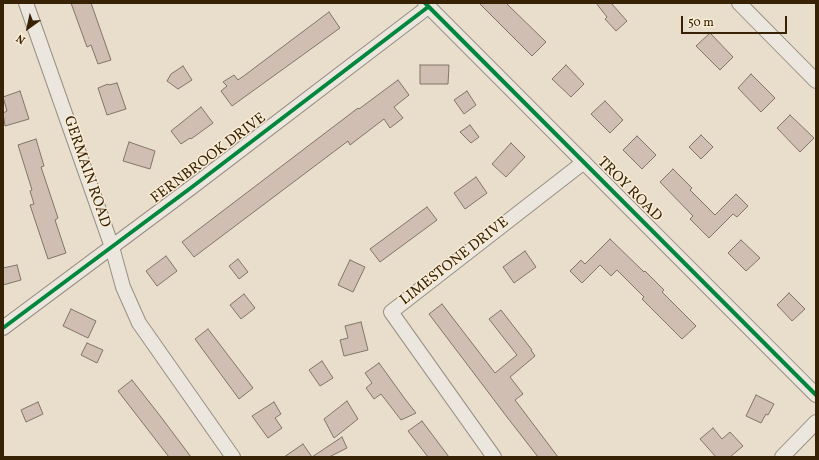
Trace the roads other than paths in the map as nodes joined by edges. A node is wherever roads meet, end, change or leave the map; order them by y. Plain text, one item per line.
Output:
1 (26, 3) edge
2 (739, 3) edge
3 (427, 5) edge
4 (816, 81) edge
5 (584, 162) junction
6 (112, 247) junction
7 (3, 328) edge
8 (816, 395) edge
9 (816, 422) edge
10 (233, 457) edge
11 (494, 457) edge
12 (782, 457) edge

1 - 6 street, GERMAIN ROAD
2 - 4 street
3 - 5 street, TROY ROAD
3 - 6 street, FERNBROOK DRIVE
5 - 8 street, TROY ROAD
5 - 11 street, LIMESTONE DRIVE
6 - 7 street, FERNBROOK DRIVE
6 - 10 street, GERMAIN ROAD
9 - 12 street

